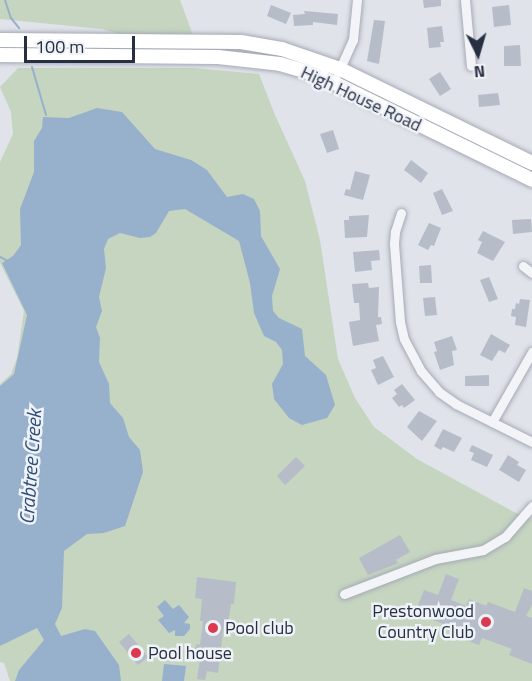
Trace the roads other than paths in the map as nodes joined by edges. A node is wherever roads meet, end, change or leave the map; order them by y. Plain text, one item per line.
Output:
1 (357, 0) edge
2 (465, 0) edge
3 (0, 40) edge
4 (0, 55) edge
5 (471, 66) dead end
6 (340, 69) junction
7 (334, 83) junction
8 (532, 163) edge
9 (532, 180) edge
10 (400, 213) dead end
11 (523, 266) dead end
12 (532, 273) edge
13 (532, 352) edge
14 (492, 422) junction
15 (532, 442) edge
16 (532, 506) edge
17 (344, 594) dead end

1 - 6 street
2 - 5 street
3 - 6 main road, High House Road
4 - 7 main road, High House Road
6 - 7 street
6 - 8 main road, High House Road
7 - 9 main road, High House Road
10 - 14 street
11 - 12 street
13 - 14 street
14 - 15 street
16 - 17 street

